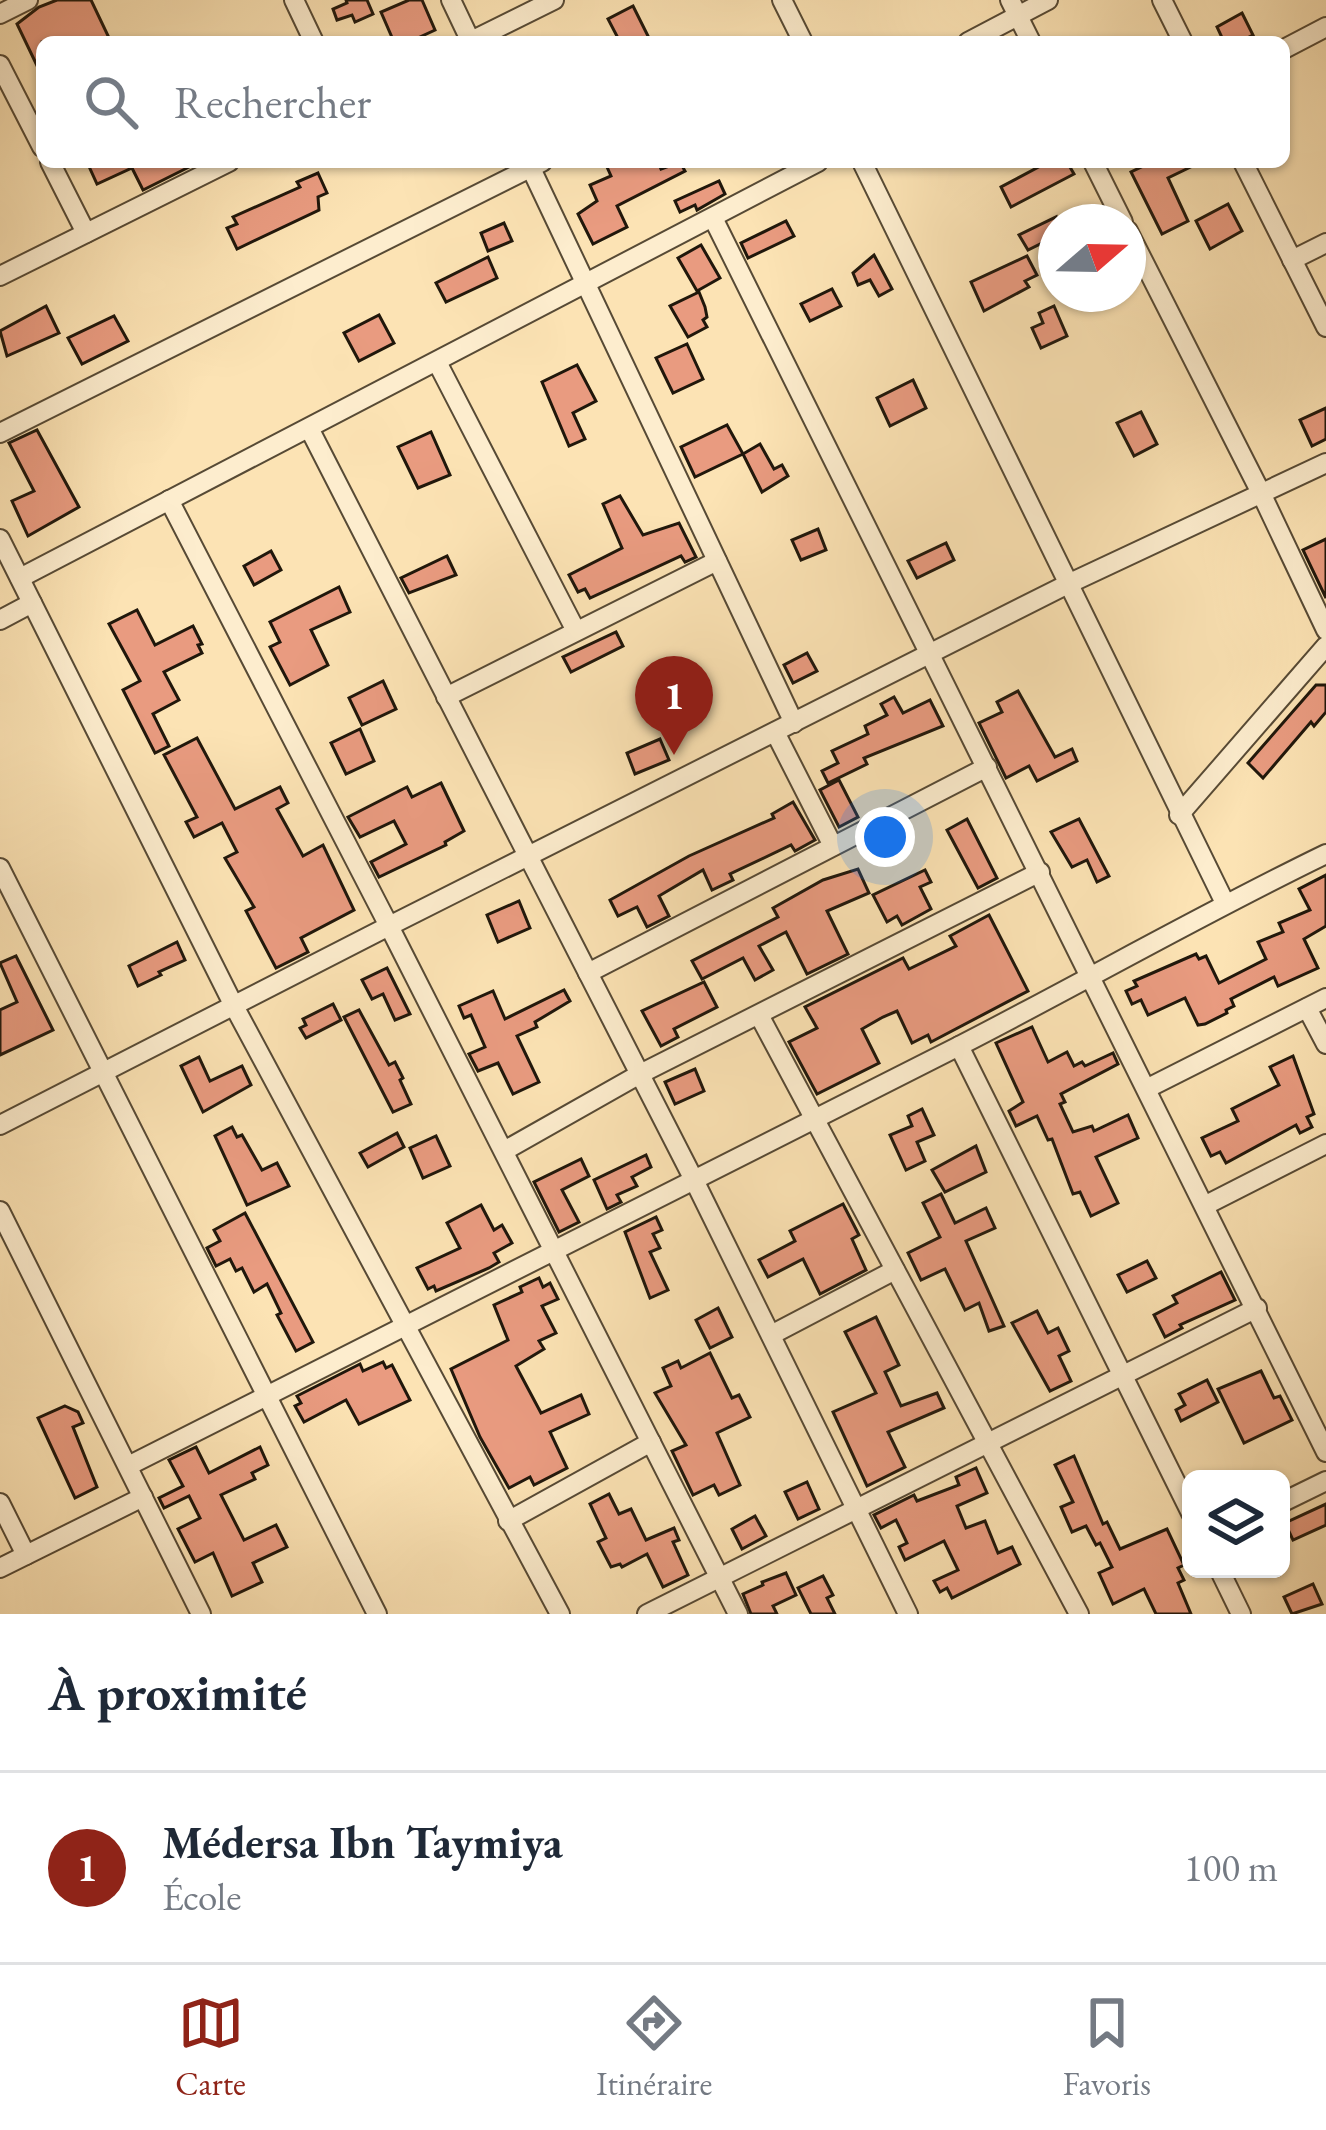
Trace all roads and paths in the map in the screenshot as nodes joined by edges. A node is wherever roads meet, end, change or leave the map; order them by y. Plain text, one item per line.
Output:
1 (28, 0) edge
2 (294, 0) edge
3 (451, 0) edge
4 (554, 0) edge
5 (782, 0) edge
6 (1048, 0) edge
7 (1162, 0) edge
8 (1014, 8) edge
9 (0, 14) edge
10 (1326, 27) edge
11 (311, 36) edge
12 (467, 36) edge
13 (482, 36) edge
14 (794, 36) edge
15 (976, 36) edge
16 (1028, 36) edge
17 (1180, 36) edge
18 (1290, 46) edge
19 (0, 65) edge
20 (36, 135) edge
21 (53, 168) edge
22 (217, 168) edge
23 (526, 168) edge
24 (536, 168) edge
25 (807, 168) edge
26 (865, 168) edge
27 (1096, 168) edge
28 (1246, 168) edge
29 (1114, 204) edge
30 (713, 218) junction
31 (86, 233) junction
32 (1326, 243) edge
33 (1292, 260) junction
34 (1146, 266) edge
35 (0, 276) edge
36 (586, 285) junction
37 (1326, 327) edge
38 (436, 362) junction
39 (309, 428) junction
40 (0, 433) edge
41 (1326, 463) edge
42 (1262, 493) junction
43 (169, 500) junction
44 (0, 538) edge
45 (717, 561) junction
46 (20, 578) junction
47 (1069, 584) junction
48 (32, 603) junction
49 (0, 620) edge
50 (1326, 630) edge
51 (576, 632) junction
52 (1326, 646) edge
53 (931, 654) junction
54 (446, 697) junction
55 (784, 727) junction
56 (987, 766) junction
57 (1179, 815) junction
58 (833, 846) junction
59 (1326, 854) edge
60 (527, 857) junction
61 (0, 868) edge
62 (1040, 872) junction
63 (1225, 903) junction
64 (389, 926) junction
65 (588, 974) junction
66 (1093, 978) junction
67 (1326, 998) edge
68 (234, 1006) junction
69 (1307, 1008) junction
70 (759, 1015) junction
71 (1326, 1044) edge
72 (959, 1046) junction
73 (104, 1072) junction
74 (640, 1074) junction
75 (1148, 1088) junction
76 (814, 1119) junction
77 (0, 1125) edge
78 (1326, 1144) edge
79 (504, 1151) junction
80 (694, 1180) junction
81 (1206, 1205) junction
82 (0, 1211) edge
83 (554, 1251) junction
84 (896, 1270) junction
85 (1257, 1308) junction
86 (404, 1326) junction
87 (771, 1335) junction
88 (1124, 1377) junction
89 (266, 1396) junction
90 (651, 1442) junction
91 (989, 1445) junction
92 (1326, 1453) edge
93 (128, 1466) junction
94 (1326, 1481) edge
95 (1182, 1495) edge
96 (143, 1497) junction
97 (1290, 1499) edge
98 (0, 1503) edge
99 (857, 1512) junction
100 (508, 1521) junction
101 (26, 1556) junction
102 (0, 1568) edge
103 (719, 1577) junction
104 (1223, 1578) edge
105 (202, 1614) edge
106 (377, 1614) edge
107 (560, 1614) edge
108 (647, 1614) edge
109 (738, 1614) edge
110 (908, 1614) edge
111 (1079, 1614) edge
112 (1241, 1614) edge

1 - 9 street
2 - 11 street
3 - 12 street
4 - 13 street
5 - 14 street
6 - 8 street
7 - 17 street
8 - 15 street
8 - 16 street
10 - 18 street
19 - 20 street
21 - 31 street
22 - 31 street
23 - 40 street
24 - 36 street
25 - 30 street
26 - 47 street
27 - 29 street
28 - 33 street
30 - 36 street
30 - 53 street
31 - 35 street
32 - 33 street
33 - 37 street
34 - 42 street
36 - 38 street
36 - 45 street
38 - 39 street
38 - 51 street
39 - 43 street
39 - 54 street
41 - 42 street
42 - 47 street
42 - 50 street
43 - 46 street
43 - 64 street
44 - 46 street
45 - 51 street
45 - 55 street
46 - 48 street
47 - 53 street
47 - 57 street
48 - 49 street
48 - 68 street
51 - 54 street
52 - 57 street
53 - 55 street
53 - 56 street
54 - 60 street
55 - 58 street
55 - 60 street
56 - 58 street
56 - 62 street
57 - 63 street
58 - 65 street
59 - 63 street
60 - 64 street
60 - 65 street
61 - 73 street
62 - 66 street
62 - 70 street
63 - 66 street
64 - 68 street
64 - 79 street
65 - 74 street
66 - 72 street
66 - 75 street
67 - 69 street
68 - 73 street
68 - 86 street
69 - 71 street
69 - 75 street
70 - 74 street
70 - 76 street
72 - 76 street
72 - 88 street
73 - 77 street
73 - 89 street
74 - 79 street
74 - 80 street
75 - 81 street
76 - 80 street
76 - 84 street
78 - 81 street
79 - 83 street
80 - 83 street
80 - 87 street
81 - 85 street
82 - 93 street
83 - 86 street
83 - 90 street
84 - 87 street
84 - 91 street
85 - 88 street
85 - 92 street
86 - 89 street
86 - 100 street
87 - 99 street
88 - 91 street
88 - 95 street
89 - 93 street
89 - 106 street
90 - 100 street
90 - 103 street
91 - 99 street
91 - 111 street
93 - 96 street
94 - 97 street
96 - 101 street
96 - 105 street
98 - 101 street
99 - 103 street
99 - 110 street
100 - 107 street
101 - 102 street
103 - 108 street
103 - 109 street
104 - 112 street

